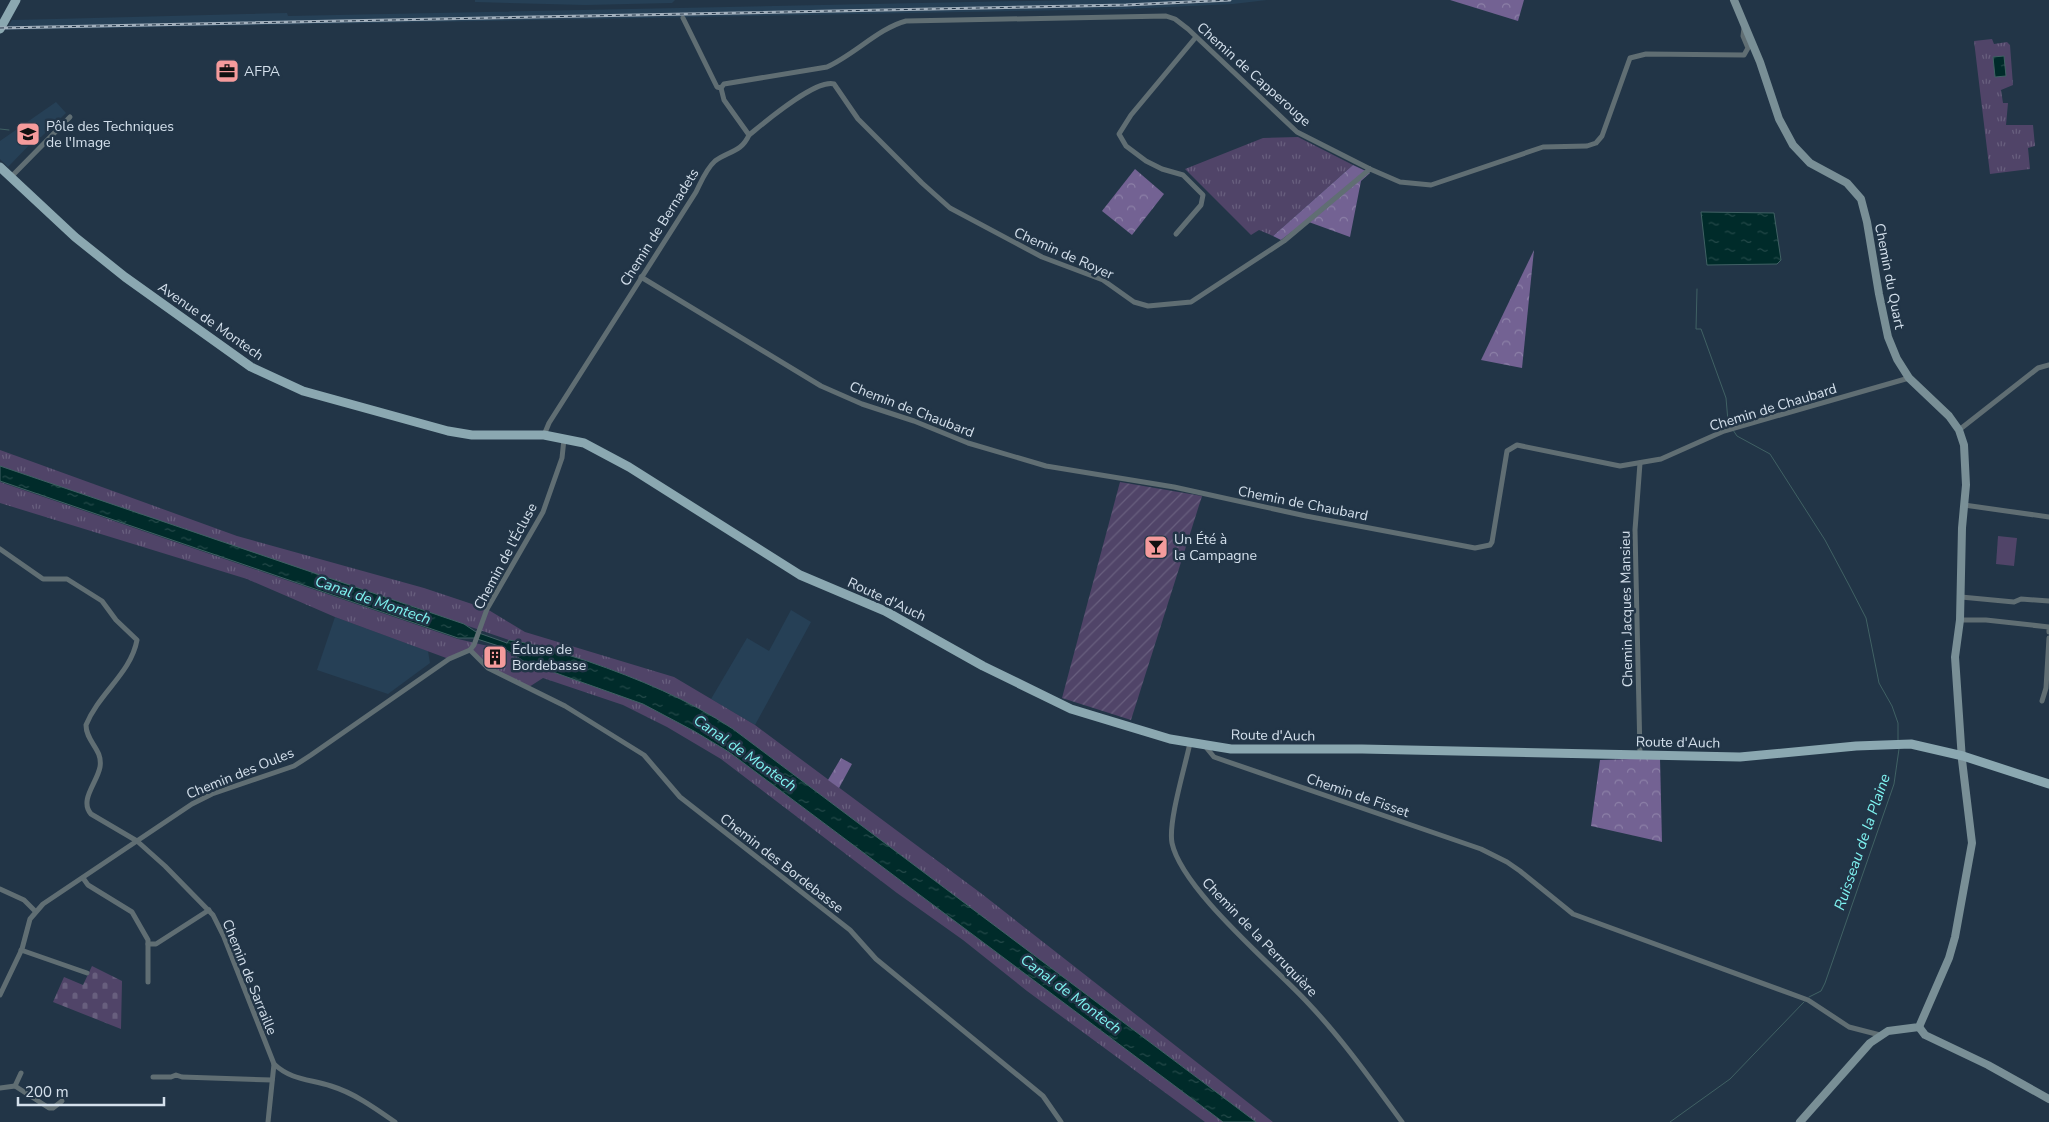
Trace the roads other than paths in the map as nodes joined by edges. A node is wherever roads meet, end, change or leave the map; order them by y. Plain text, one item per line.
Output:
1 (16, 0) edge
2 (1734, 0) edge
3 (683, 18) dead end
4 (1744, 28) junction
5 (0, 29) edge
6 (1196, 37) junction
7 (721, 88) junction
8 (70, 117) dead end
9 (749, 135) junction
10 (0, 167) edge
11 (1370, 169) junction
12 (11, 177) junction
13 (1176, 234) dead end
14 (642, 277) junction
15 (2049, 365) edge
16 (1909, 378) junction
17 (1959, 430) junction
18 (544, 435) junction
19 (565, 437) junction
20 (1640, 463) junction
21 (1964, 505) junction
22 (2049, 517) edge
23 (0, 549) edge
24 (1961, 597) junction
25 (2049, 601) edge
26 (1960, 620) junction
27 (2049, 627) edge
28 (2049, 632) edge
29 (2049, 638) edge
30 (470, 650) junction
31 (2042, 701) dead end
32 (1190, 743) junction
33 (1205, 746) junction
34 (1640, 754) junction
35 (1963, 756) junction
36 (2049, 784) edge
37 (137, 841) junction
38 (82, 878) junction
39 (0, 889) edge
40 (209, 910) junction
41 (36, 911) junction
42 (148, 944) junction
43 (21, 950) junction
44 (87, 973) dead end
45 (148, 982) dead end
46 (0, 995) edge
47 (1919, 1027) junction
48 (1880, 1035) junction
49 (274, 1064) junction
50 (22, 1072) dead end
51 (153, 1077) dead end
52 (272, 1080) junction
53 (15, 1086) junction
54 (0, 1088) edge
55 (2049, 1098) edge
56 (62, 1102) dead end
57 (268, 1122) edge
58 (395, 1122) edge
59 (1061, 1122) edge
60 (1402, 1122) edge
61 (1800, 1122) edge

1 - 5 main road
2 - 4 street, Chemin du Quart
3 - 7 street
4 - 11 street, Chemin de Capperouge
4 - 16 street, Chemin du Quart
6 - 7 street, Chemin de Capperouge
6 - 11 street, Chemin de Capperouge
6 - 13 street
7 - 9 street
8 - 12 street
9 - 11 street, Chemin de Royer
9 - 14 street, Chemin de Bernadets
10 - 12 main road, Avenue de Montech
12 - 18 main road, Avenue de Montech
14 - 18 street, Chemin de Bernadets
14 - 20 street, Chemin de Chaubard
15 - 17 street
16 - 17 street, Chemin du Quart
16 - 20 street, Chemin de Chaubard
17 - 21 street, Chemin du Quart
18 - 19 main road, Avenue de Montech
19 - 30 street, Chemin de l'Écluse
19 - 32 main road, Route d'Auch
20 - 34 street, Chemin Jacques Mansieu
21 - 22 street
21 - 24 street, Chemin du Quart
23 - 37 street, Chemin de Sarraille
24 - 25 street
24 - 26 street, Chemin du Quart
26 - 27 street
26 - 35 street, Chemin du Quart
27 - 28 street
29 - 31 street
30 - 37 street, Chemin des Oules
30 - 59 street, Chemin des Bordebasse
32 - 33 main road, Route d'Auch
32 - 60 street, Chemin de la Perruquière
33 - 34 main road, Route d'Auch
33 - 48 street, Chemin de Fisset
34 - 35 main road, Route d'Auch
35 - 36 main road, Route d'Auch
35 - 47 street, Chemin du Quart
37 - 38 street, Chemin des Oules
37 - 40 street, Chemin de Sarraille
38 - 41 street, Chemin des Oules
38 - 42 street
39 - 41 street
40 - 42 street
40 - 49 street, Chemin de Sarraille
41 - 43 street
42 - 45 street
43 - 44 street
43 - 46 street
47 - 48 street
47 - 55 street
48 - 61 street
49 - 52 street
49 - 58 street
50 - 53 street
51 - 52 street
52 - 57 street
53 - 54 street
53 - 56 street

